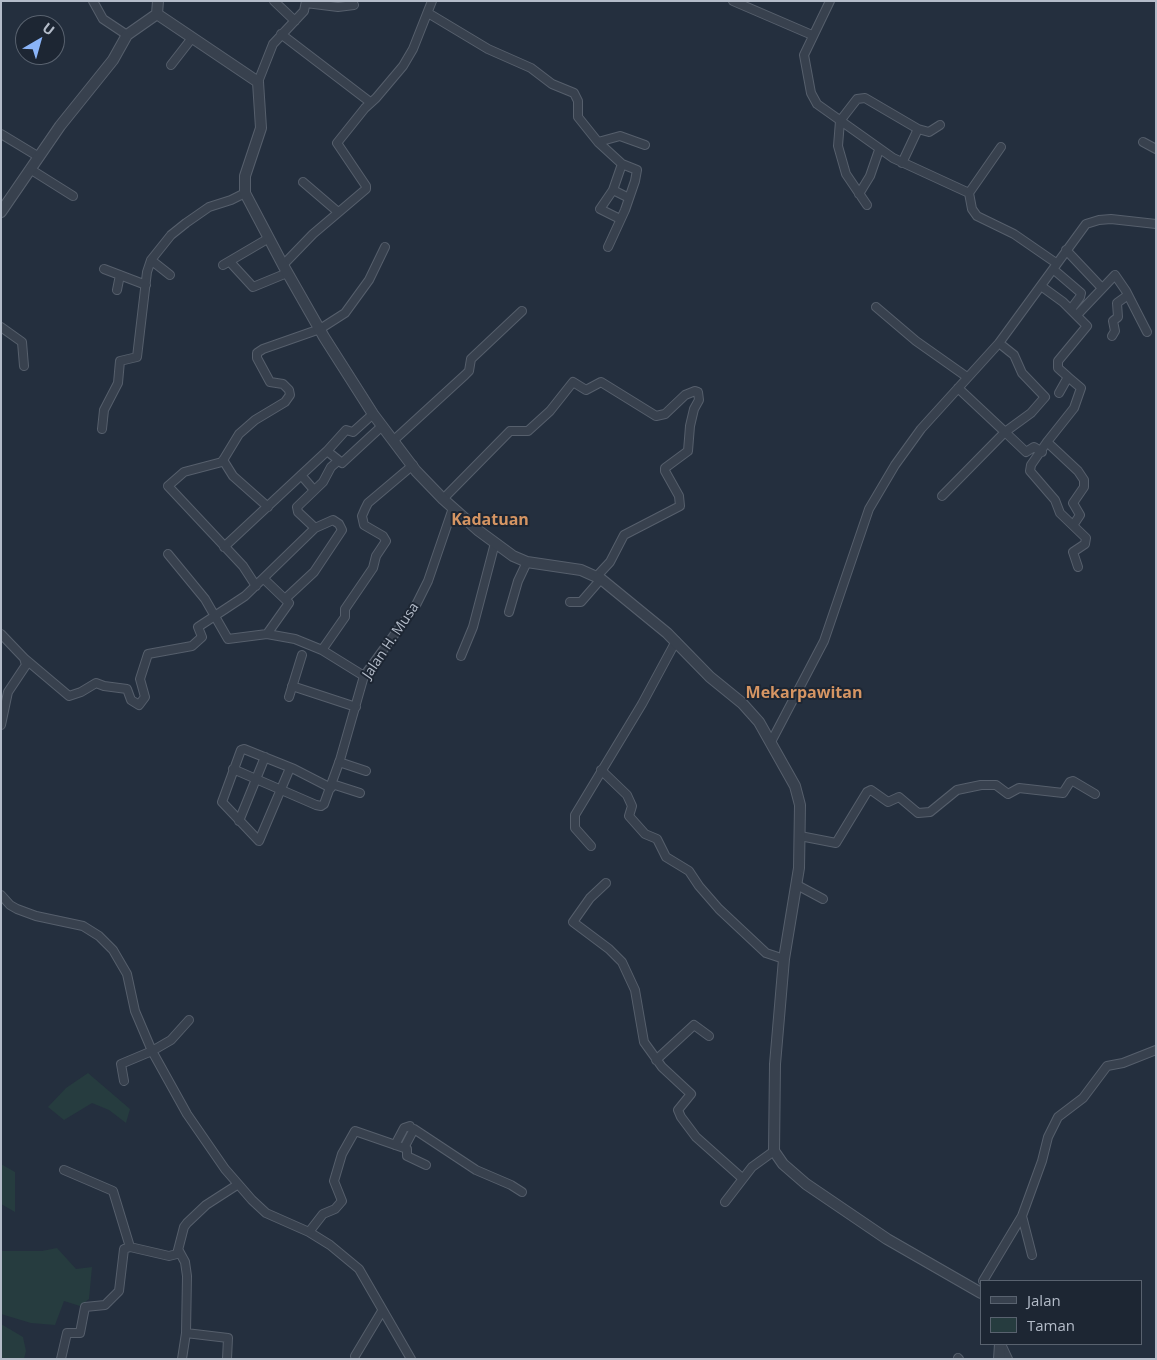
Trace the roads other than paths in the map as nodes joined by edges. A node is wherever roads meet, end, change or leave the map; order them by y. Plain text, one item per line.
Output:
1 (158, 1) edge
2 (274, 1) edge
3 (432, 1) edge
4 (733, 1) edge
5 (830, 1) edge
6 (306, 2) edge
7 (95, 3) edge
8 (354, 5) dead end
9 (428, 12) junction
10 (157, 14) junction
11 (294, 20) junction
12 (281, 34) junction
13 (128, 35) junction
14 (812, 35) junction
15 (192, 38) junction
16 (171, 65) dead end
17 (258, 82) junction
18 (370, 102) junction
19 (840, 121) junction
20 (940, 125) dead end
21 (918, 128) junction
22 (1, 134) edge
23 (598, 142) junction
24 (1143, 142) dead end
25 (645, 145) dead end
26 (1001, 147) dead end
27 (879, 150) junction
28 (1156, 150) edge
29 (39, 157) junction
30 (902, 163) junction
31 (622, 164) junction
32 (30, 169) junction
33 (303, 182) dead end
34 (613, 190) junction
35 (245, 193) junction
36 (969, 193) junction
37 (859, 194) junction
38 (73, 196) dead end
39 (629, 198) junction
40 (867, 205) dead end
41 (1, 211) edge
42 (338, 212) junction
43 (620, 220) junction
44 (1156, 224) edge
45 (269, 238) junction
46 (608, 247) dead end
47 (385, 248) dead end
48 (1066, 250) junction
49 (151, 260) junction
50 (1055, 266) junction
51 (104, 269) dead end
52 (285, 269) junction
53 (120, 275) junction
54 (170, 276) dead end
55 (146, 285) junction
56 (1041, 286) junction
57 (1101, 287) junction
58 (117, 290) dead end
59 (1128, 295) junction
60 (876, 306) dead end
61 (1070, 309) junction
62 (522, 310) dead end
63 (1077, 315) junction
64 (1, 327) edge
65 (320, 329) junction
66 (1147, 332) dead end
67 (1112, 336) dead end
68 (999, 343) junction
69 (24, 366) dead end
70 (967, 377) junction
71 (1068, 377) junction
72 (958, 388) junction
73 (1059, 393) dead end
74 (373, 414) junction
75 (382, 426) junction
76 (102, 429) dead end
77 (1005, 432) junction
78 (394, 440) junction
79 (1047, 442) junction
80 (327, 451) junction
81 (1042, 452) junction
82 (224, 460) junction
83 (338, 461) junction
84 (413, 465) junction
85 (301, 475) junction
86 (314, 490) junction
87 (942, 496) dead end
88 (443, 499) junction
89 (268, 506) junction
90 (453, 508) junction
91 (1074, 524) junction
92 (315, 528) junction
93 (495, 542) junction
94 (224, 547) junction
95 (168, 554) dead end
96 (527, 562) junction
97 (1078, 567) dead end
98 (599, 578) junction
99 (264, 579) junction
100 (256, 586) junction
101 (285, 599) junction
102 (570, 602) dead end
103 (509, 612) dead end
104 (215, 616) junction
105 (1, 634) edge
106 (267, 634) junction
107 (676, 641) junction
108 (322, 650) junction
109 (302, 655) dead end
110 (460, 656) dead end
111 (24, 658) junction
112 (364, 676) junction
113 (292, 686) junction
114 (289, 697) dead end
115 (356, 707) junction
116 (1, 725) edge
117 (771, 742) junction
118 (265, 757) junction
119 (339, 762) junction
120 (290, 768) junction
121 (233, 769) junction
122 (601, 770) junction
123 (366, 771) dead end
124 (256, 778) junction
125 (331, 786) junction
126 (281, 790) junction
127 (360, 793) dead end
128 (1095, 794) dead end
129 (239, 821) junction
130 (800, 836) junction
131 (591, 846) dead end
132 (606, 883) dead end
133 (797, 885) junction
134 (1, 895) edge
135 (822, 900) dead end
136 (10, 905) junction
137 (1, 906) edge
138 (784, 959) junction
139 (189, 1020) dead end
140 (709, 1036) dead end
141 (1156, 1050) edge
142 (152, 1051) junction
143 (656, 1060) junction
144 (124, 1081) dead end
145 (410, 1126) dead end
146 (395, 1145) junction
147 (404, 1148) junction
148 (774, 1151) junction
149 (426, 1164) dead end
150 (64, 1170) dead end
151 (742, 1178) junction
152 (237, 1185) junction
153 (522, 1192) dead end
154 (725, 1202) dead end
155 (1022, 1216) junction
156 (308, 1232) junction
157 (130, 1247) junction
158 (180, 1251) junction
159 (1032, 1255) dead end
160 (985, 1280) edge
161 (980, 1290) edge
162 (382, 1311) junction
163 (186, 1333) junction
164 (1001, 1345) edge
165 (1001, 1345) edge
166 (355, 1356) dead end
167 (61, 1359) edge
168 (182, 1359) edge
169 (227, 1359) edge
170 (411, 1359) edge
171 (999, 1359) edge
172 (1008, 1359) edge

1 - 10 street
2 - 11 street
3 - 9 street
4 - 14 street
5 - 14 street
6 - 8 street
6 - 11 street
7 - 13 street
9 - 18 street
9 - 23 street
10 - 13 street
10 - 15 street
11 - 12 street
12 - 17 street
12 - 18 street
13 - 29 street
14 - 19 street
15 - 16 street
15 - 17 street
17 - 35 street
18 - 42 street
19 - 21 street
19 - 27 street
19 - 37 street
20 - 21 street
21 - 30 street
22 - 29 street
23 - 25 street
23 - 31 street
24 - 28 street
26 - 36 street
27 - 30 street
27 - 37 street
29 - 32 street
30 - 36 street
31 - 34 street
31 - 39 street
32 - 38 street
32 - 41 street
33 - 42 street
34 - 39 street
34 - 43 street
35 - 45 street
35 - 49 street
36 - 50 street
37 - 40 street
39 - 43 street
42 - 52 street
43 - 46 street
44 - 48 street
45 - 52 street
45 - 52 street
47 - 65 street
48 - 50 street
48 - 57 street
49 - 54 street
49 - 55 street
50 - 56 street
50 - 61 street
51 - 53 street
52 - 65 street
53 - 55 street
53 - 58 street
55 - 76 street
56 - 61 street
56 - 68 street
57 - 59 street
57 - 63 street
59 - 66 street
59 - 67 street
60 - 70 street
61 - 63 street
62 - 78 street
63 - 71 street
64 - 69 street
65 - 74 street
65 - 82 street
68 - 70 street
68 - 77 street
70 - 72 street
71 - 73 street
71 - 79 street
72 - 77 street
72 - 117 street
74 - 75 street
74 - 80 street
75 - 78 street
75 - 83 street
77 - 81 street
77 - 87 street
78 - 84 street
79 - 81 street
79 - 91 street
80 - 83 street
80 - 85 street
81 - 91 street
82 - 89 street
82 - 94 street
83 - 86 street
84 - 88 street
84 - 108 street
85 - 86 street
85 - 89 street
86 - 92 street
88 - 90 street
88 - 98 street
89 - 94 street
90 - 93 street
90 - 112 street, Jalan H. Musa
91 - 97 street
92 - 99 street
92 - 101 street
93 - 96 street
93 - 110 street
94 - 100 street
95 - 104 street
96 - 98 street
96 - 103 street
98 - 102 street
98 - 107 street
99 - 100 street
99 - 101 street
100 - 104 street
101 - 106 street
104 - 106 street
104 - 111 street
105 - 111 street
106 - 108 street
107 - 117 street
107 - 122 street
108 - 112 street
109 - 113 street
111 - 116 street
112 - 115 street, Jalan H. Musa
113 - 114 street
113 - 115 street
115 - 119 street, Jalan H. Musa
117 - 130 street
118 - 120 street
118 - 121 street
118 - 124 street
119 - 123 street
119 - 125 street, Jalan H. Musa
120 - 125 street
120 - 126 street
121 - 124 street
121 - 129 street
122 - 131 street
122 - 138 street
124 - 126 street
124 - 129 street
125 - 126 street, Jalan H. Musa
125 - 127 street
126 - 129 street
128 - 130 street
130 - 133 street
132 - 143 street
133 - 135 street
133 - 138 street
134 - 136 street
136 - 137 street
136 - 142 street
138 - 148 street
139 - 142 street
140 - 143 street
141 - 155 street
142 - 144 street
142 - 152 street
143 - 151 street
145 - 146 street
146 - 147 street
146 - 156 street
147 - 149 street
147 - 153 street
148 - 151 street
148 - 161 street
150 - 157 street
151 - 154 street
152 - 156 street
152 - 158 street
155 - 159 street
155 - 160 street
156 - 162 street
157 - 158 street
157 - 167 street
158 - 163 street
162 - 166 street
162 - 170 street
163 - 168 street
163 - 169 street
164 - 171 street
165 - 172 street

